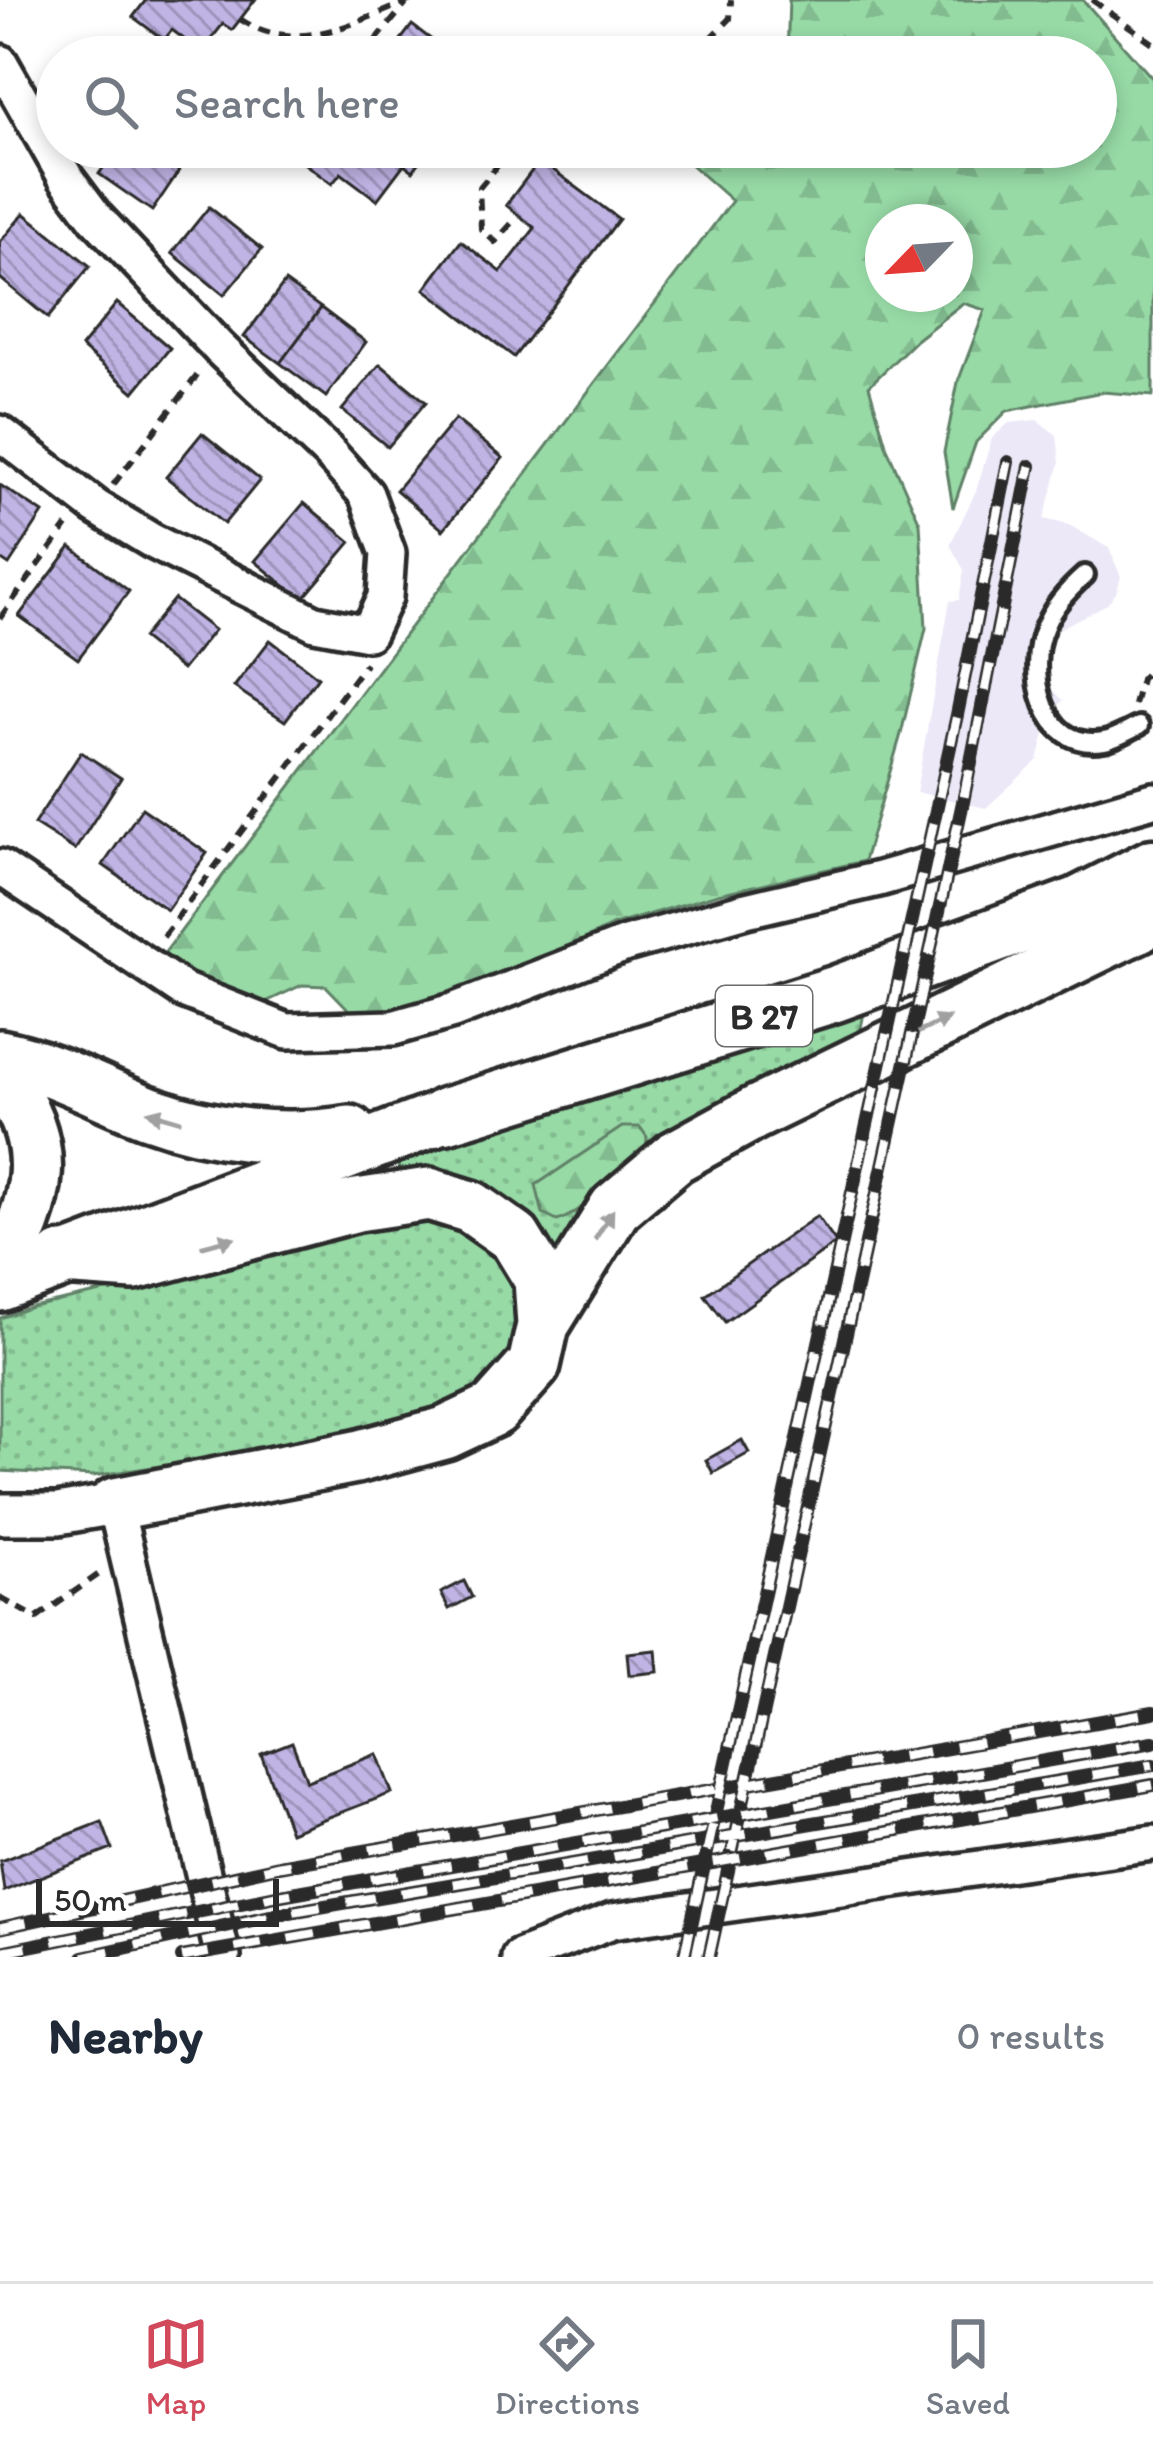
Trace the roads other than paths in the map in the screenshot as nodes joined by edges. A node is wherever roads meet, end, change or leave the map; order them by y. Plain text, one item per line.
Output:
1 (0, 62) edge
2 (36, 124) edge
3 (61, 168) edge
4 (0, 433) edge
5 (1084, 574) dead end
6 (1138, 726) dead end
7 (1153, 800) edge
8 (0, 867) edge
9 (1153, 867) edge
10 (1153, 891) edge
11 (1078, 905) junction
12 (1153, 919) edge
13 (0, 1055) edge
14 (0, 1074) edge
15 (446, 1116) junction
16 (62, 1259) junction
17 (0, 1274) edge
18 (0, 1285) edge
19 (543, 1325) junction
20 (115, 1504) junction
21 (0, 1514) edge
22 (1153, 1843) edge
23 (223, 1957) edge
24 (519, 1957) edge

1 - 2 street
3 - 4 street
5 - 6 lane
7 - 8 street
9 - 11 highway, B 27
10 - 11 highway, B 27
11 - 15 highway, B 27
19 -> 12 main road
15 -> 13 main road
14 - 17 main road
15 - 16 main road, B 27
16 - 18 main road, B 27
16 -> 19 main road
19 - 20 main road
20 - 21 street
20 - 23 street
22 - 24 street

